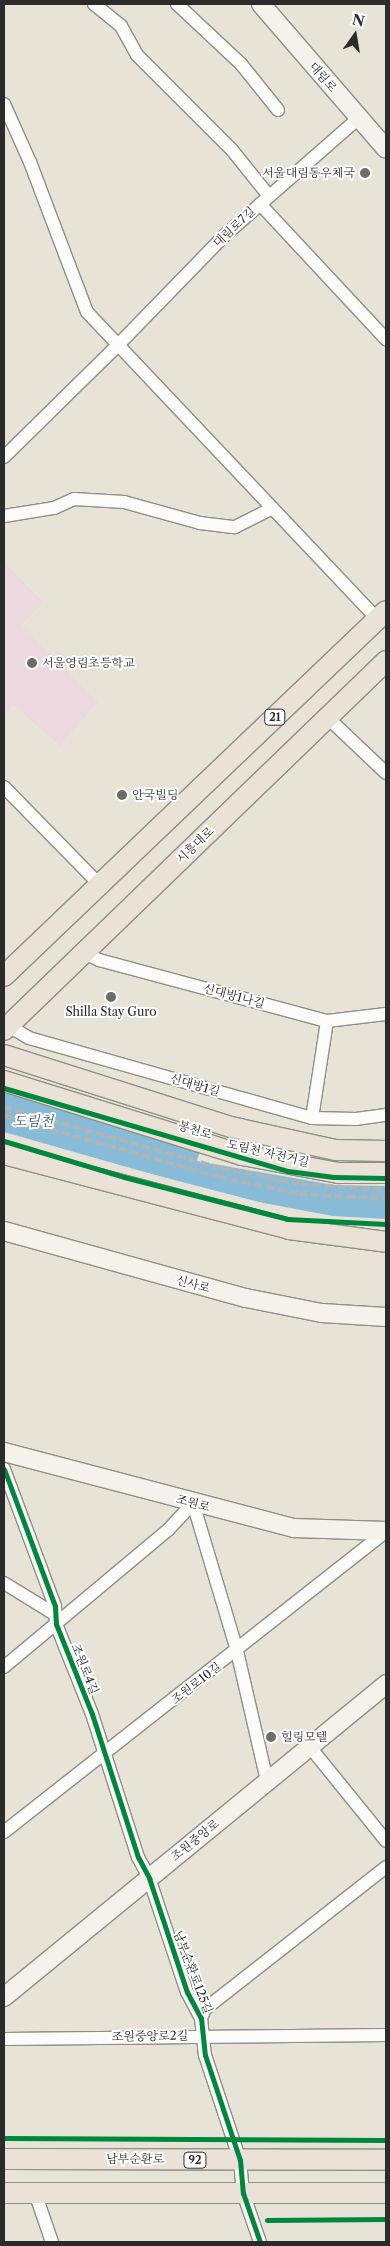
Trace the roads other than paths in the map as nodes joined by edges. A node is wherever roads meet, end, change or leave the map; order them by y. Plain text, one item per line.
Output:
1 (94, 4) edge
2 (176, 4) edge
3 (261, 4) edge
4 (4, 107) edge
5 (278, 110) dead end
6 (359, 118) junction
7 (384, 141) edge
8 (264, 200) junction
9 (386, 339) edge
10 (118, 346) junction
11 (4, 457) edge
12 (273, 508) junction
13 (4, 516) edge
14 (382, 615) edge
15 (386, 661) edge
16 (327, 717) junction
17 (386, 772) edge
18 (4, 787) edge
19 (99, 884) junction
20 (84, 952) junction
21 (4, 976) edge
22 (386, 1014) edge
23 (327, 1021) junction
24 (7, 1027) edge
25 (4, 1056) edge
26 (4, 1081) edge
27 (386, 1115) edge
28 (312, 1118) junction
29 (386, 1151) edge
30 (4, 1154) edge
31 (386, 1173) edge
32 (4, 1231) edge
33 (386, 1242) edge
34 (386, 1317) edge
35 (4, 1452) edge
36 (4, 1469) edge
37 (193, 1503) junction
38 (386, 1531) edge
39 (4, 1583) edge
40 (55, 1618) junction
41 (237, 1651) junction
42 (4, 1667) edge
43 (386, 1684) edge
44 (310, 1746) junction
45 (106, 1752) junction
46 (267, 1781) junction
47 (4, 1832) edge
48 (386, 1842) edge
49 (386, 1867) edge
50 (149, 1878) junction
51 (4, 1997) edge
52 (201, 2018) junction
53 (204, 2035) junction
54 (386, 2035) edge
55 (4, 2039) edge
56 (4, 2159) edge
57 (240, 2160) junction
58 (386, 2160) edge
59 (4, 2193) edge
60 (35, 2193) junction
61 (243, 2193) junction
62 (386, 2193) edge
63 (52, 2242) edge
64 (260, 2242) edge

1 - 8 street
2 - 5 street
3 - 6 street, 대림로
4 - 10 street
6 - 7 street, 대림로
6 - 8 street, 대림로7길
8 - 9 street
8 - 10 street, 대림로7길
10 - 11 street, 대림로7길
10 - 12 street
12 - 13 street
12 - 14 street
14 - 19 main road, 21
15 - 16 main road, 시흥대로
16 - 17 street
16 - 20 main road, 시흥대로
18 - 19 street
19 - 21 main road, 21
20 - 23 street, 신대방1나길
20 - 24 main road, 시흥대로
22 - 23 street, 신대방1나길
23 - 28 street
24 - 28 street, 신대방1길
25 - 29 main road
26 - 31 main road, 봉천로
27 - 28 street, 신대방1길
30 - 33 main road
32 - 34 street, 신사로
35 - 37 street, 조원로
36 - 40 street, 조원로4길
37 - 38 street, 조원로
37 - 40 street
37 - 41 street
38 - 41 street, 조원로10길
39 - 40 street
40 - 42 street
40 - 45 street, 조원로4길
41 - 45 street, 조원로10길
41 - 46 street
43 - 44 street, 조원중앙로
44 - 46 street, 조원중앙로
44 - 48 street
45 - 47 street, 조원로10길
45 - 50 street, 조원로4길
46 - 50 street, 조원중앙로
49 - 52 street
50 - 51 street, 조원중앙로
50 - 52 street, 남부순환로125길
52 - 53 street, 남부순환로125길
53 - 54 street, 조원중앙로2길
53 - 55 street, 조원중앙로2길
53 - 57 street, 남부순환로125길
56 - 57 main road, 남부순환로 / 92
57 - 58 main road, 남부순환로 / 92
57 - 61 street, 남부순환로125길
59 - 60 main road
60 - 61 main road
60 - 63 street
61 - 62 main road
61 - 64 street, 남부순환로125길

